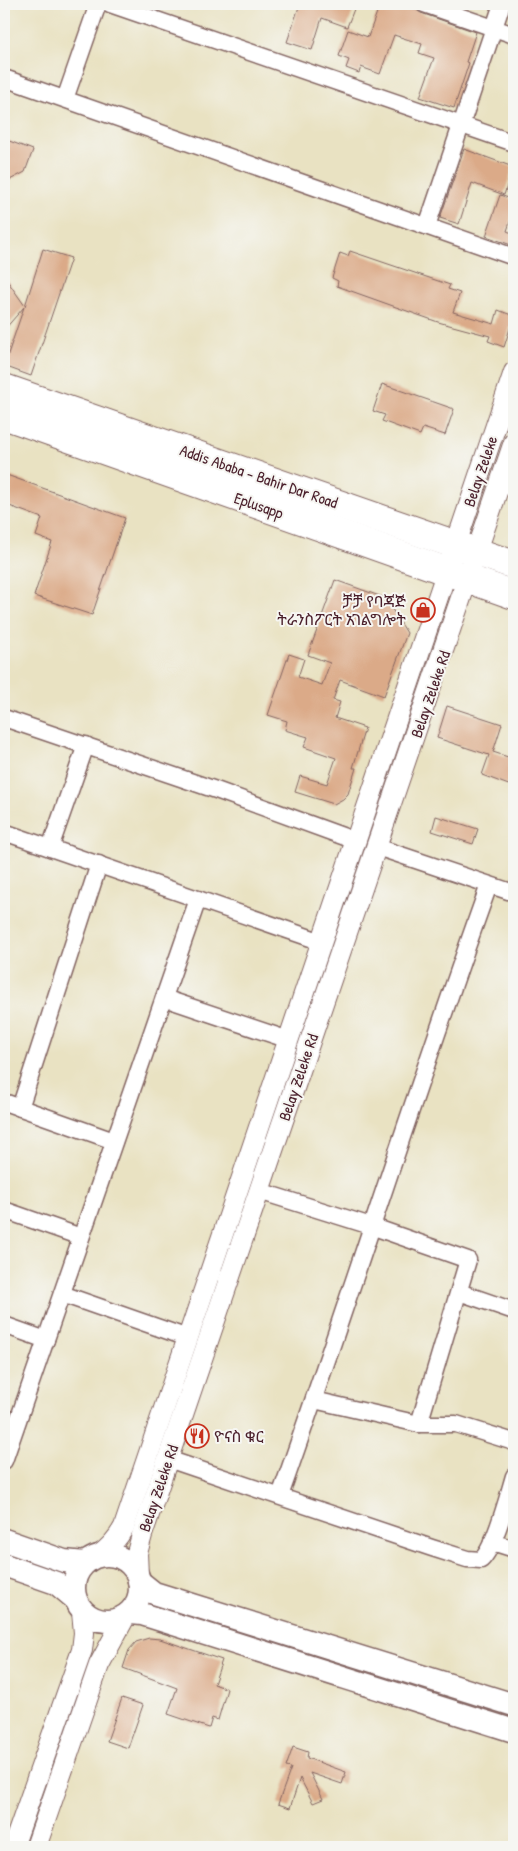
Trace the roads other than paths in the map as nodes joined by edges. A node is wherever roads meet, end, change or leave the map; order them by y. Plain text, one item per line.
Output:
1 (98, 4) edge
2 (110, 4) edge
3 (424, 4) edge
4 (502, 4) edge
5 (494, 28) junction
6 (514, 35) edge
7 (4, 78) edge
8 (65, 99) junction
9 (461, 124) junction
10 (514, 143) edge
11 (427, 226) junction
12 (514, 257) edge
13 (514, 372) edge
14 (4, 388) edge
15 (4, 415) edge
16 (514, 442) edge
17 (466, 549) junction
18 (514, 565) edge
19 (458, 575) junction
20 (514, 595) edge
21 (4, 718) edge
22 (86, 745) junction
23 (4, 832) edge
24 (356, 841) junction
25 (377, 847) junction
26 (50, 848) junction
27 (99, 864) junction
28 (488, 884) junction
29 (514, 893) edge
30 (198, 899) junction
31 (322, 942) junction
32 (164, 998) junction
33 (289, 1040) junction
34 (309, 1046) junction
35 (4, 1102) edge
36 (20, 1108) junction
37 (114, 1141) junction
38 (260, 1191) junction
39 (4, 1210) edge
40 (371, 1226) junction
41 (81, 1237) junction
42 (459, 1292) junction
43 (62, 1294) junction
44 (514, 1311) edge
45 (4, 1325) edge
46 (188, 1338) junction
47 (46, 1340) junction
48 (207, 1345) junction
49 (314, 1400) junction
50 (419, 1424) junction
51 (9, 1431) edge
52 (514, 1442) edge
53 (168, 1459) junction
54 (4, 1461) edge
55 (514, 1476) edge
56 (280, 1496) junction
57 (4, 1540) edge
58 (492, 1542) junction
59 (514, 1550) edge
60 (91, 1559) junction
61 (4, 1565) edge
62 (139, 1579) junction
63 (78, 1604) junction
64 (128, 1615) junction
65 (514, 1705) edge
66 (514, 1731) edge
67 (13, 1847) edge
68 (36, 1847) edge

1 - 8 street
2 - 9 street
3 - 5 street
4 - 5 street
5 - 6 street
5 - 9 street
7 - 8 street
8 - 11 street
9 - 10 street
9 - 11 street
11 - 12 street
13 - 17 street, Belay Zeleke
14 - 17 highway, Addis Ababa - Bahir Dar Road
15 - 19 highway, Eplusapp
16 - 17 street, Belay Zeleke
17 - 18 highway, Addis Ababa - Bahir Dar Road
17 - 19 street, Belay Zeleke
19 - 20 highway, Eplusapp
19 - 24 street, Belay Zeleke Rd
19 - 25 street, Belay Zeleke Rd
21 - 22 street
22 - 24 street
22 - 26 street
23 - 26 street
24 - 25 street
24 - 31 street, Belay Zeleke Rd
25 - 28 street
25 - 34 street, Belay Zeleke Rd
26 - 27 street
27 - 30 street
27 - 36 street
28 - 29 street
28 - 40 street
30 - 31 street
30 - 32 street
31 - 33 street, Belay Zeleke Rd
32 - 33 street
32 - 37 street
33 - 34 street
33 - 46 street, Belay Zeleke Rd
34 - 38 street, Belay Zeleke Rd
35 - 36 street
36 - 37 street
37 - 41 street
38 - 40 street
38 - 48 street, Belay Zeleke Rd
39 - 41 street
40 - 42 street
40 - 49 street
41 - 43 street
42 - 44 street
42 - 50 street
43 - 46 street
43 - 47 street
45 - 47 street
46 - 48 street
46 - 60 street, Belay Zeleke Rd
47 - 51 street
48 - 53 street, Belay Zeleke Rd
49 - 50 street
49 - 56 street
50 - 52 street
51 - 54 street
53 - 56 street
53 - 62 street, Belay Zeleke Rd
55 - 58 street
56 - 58 street
57 - 60 main road
58 - 59 street
60 - 62 main road
60 - 63 main road
61 - 63 main road
62 - 64 main road
62 - 65 main road
63 - 64 main road
63 - 67 street
64 - 66 main road
64 - 68 street

